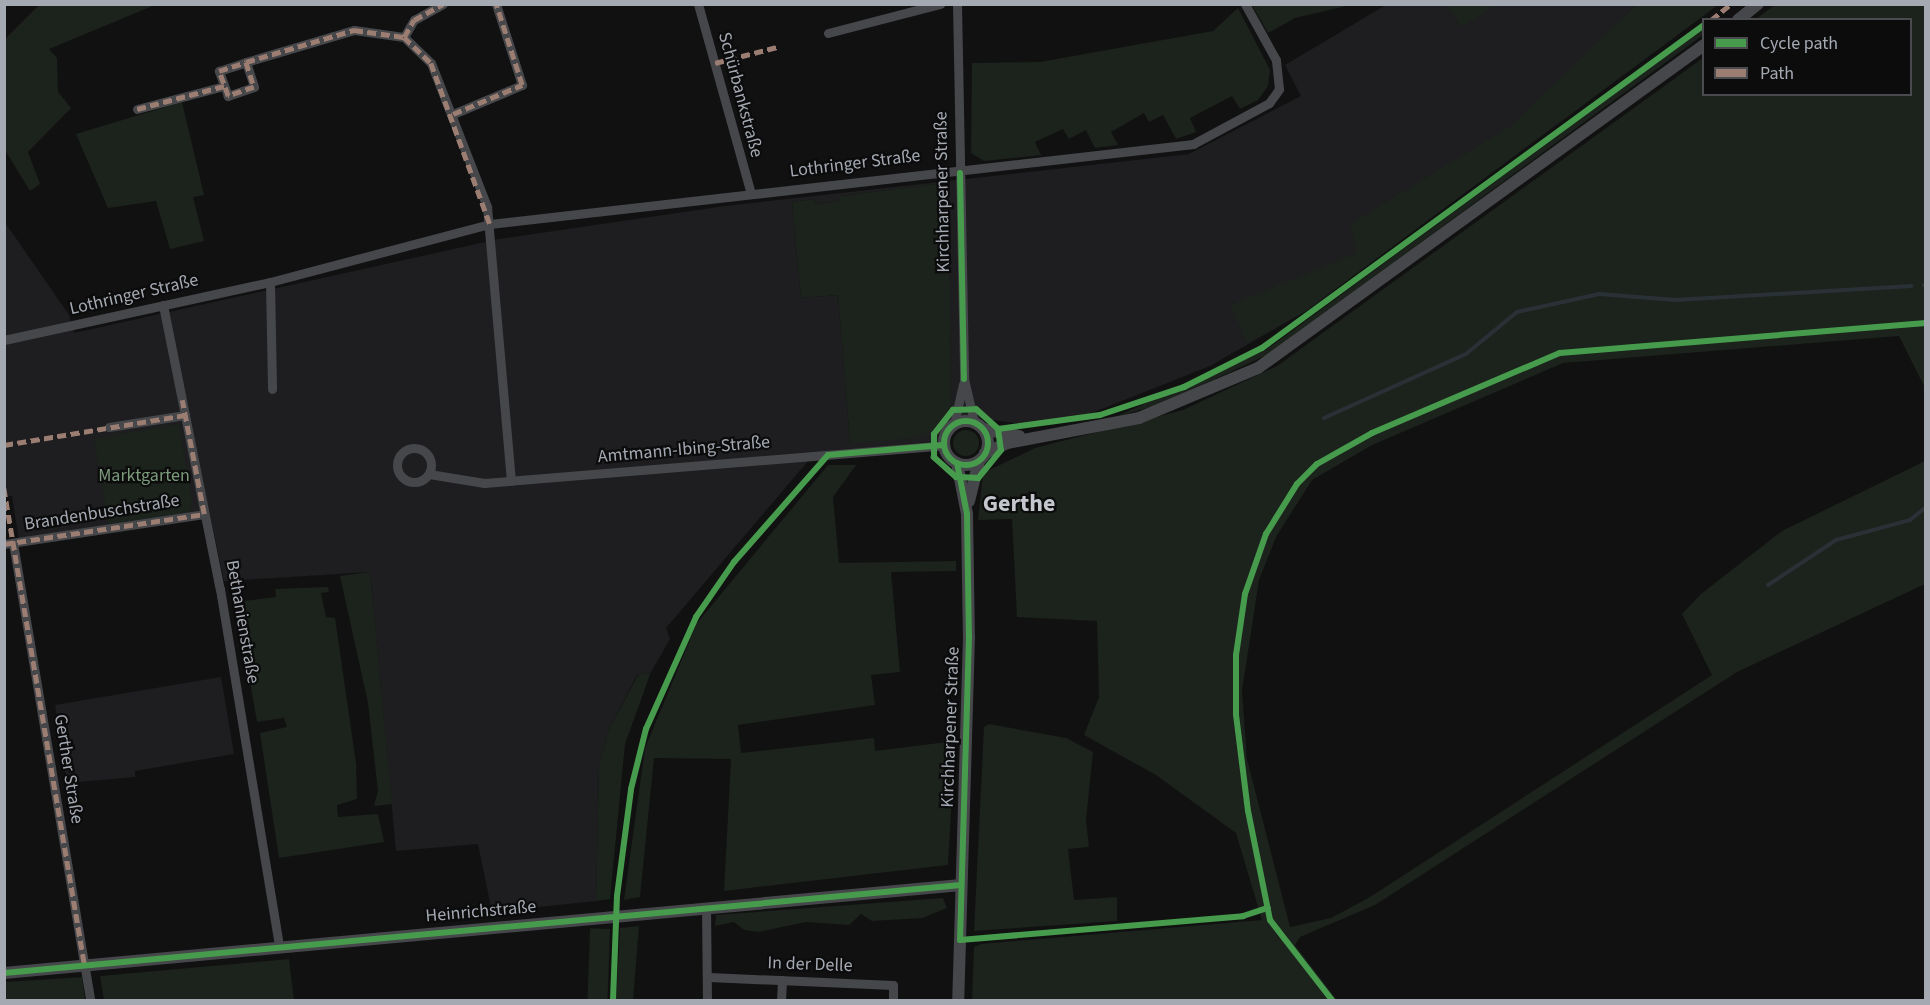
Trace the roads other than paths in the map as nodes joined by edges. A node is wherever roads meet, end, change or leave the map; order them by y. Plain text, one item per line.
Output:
1 (442, 4) edge
2 (496, 4) edge
3 (698, 4) edge
4 (940, 4) edge
5 (957, 4) edge
6 (1245, 4) edge
7 (1758, 4) edge
8 (1740, 18) edge
9 (828, 33) dead end
10 (404, 37) junction
11 (1702, 46) edge
12 (246, 62) junction
13 (224, 86) junction
14 (137, 109) dead end
15 (453, 114) junction
16 (960, 173) junction
17 (751, 194) junction
18 (490, 224) junction
19 (270, 282) junction
20 (163, 305) junction
21 (4, 340) edge
22 (964, 378) junction
23 (272, 389) dead end
24 (185, 415) junction
25 (954, 424) junction
26 (978, 426) junction
27 (109, 427) dead end
28 (1041, 437) junction
29 (944, 445) junction
30 (982, 457) junction
31 (957, 463) junction
32 (429, 474) dead end
33 (511, 481) junction
34 (204, 514) junction
35 (967, 514) junction
36 (9, 544) edge
37 (961, 885) junction
38 (706, 907) junction
39 (279, 946) junction
40 (85, 966) junction
41 (4, 973) edge
42 (710, 977) junction
43 (782, 980) junction
44 (90, 1000) edge
45 (707, 1000) edge
46 (782, 1000) edge
47 (893, 1000) edge
48 (958, 1000) edge

1 - 10 street
2 - 15 street
3 - 17 street, Schürbankstraße
4 - 9 street
5 - 16 street, Kirchharpener Straße
6 - 16 street, Lothringer Straße
7 - 8 street
10 - 12 street
10 - 15 street
11 - 28 street
12 - 13 street
12 - 13 street
13 - 14 street
15 - 18 street
16 - 17 street, Lothringer Straße
16 - 22 street, Kirchharpener Straße
17 - 18 street, Lothringer Straße
18 - 19 street, Lothringer Straße
18 - 33 street
19 - 20 street, Lothringer Straße
19 - 23 street
20 - 21 street, Lothringer Straße
20 - 24 street, Bethanienstraße
22 - 25 street, Kirchharpener Straße
22 - 26 street, Kirchharpener Straße
24 - 27 street
24 - 34 street, Bethanienstraße
25 - 26 street
25 - 29 street
26 - 28 street
26 - 30 street, Kirchharpener Straße
28 - 30 street
29 - 31 street
29 - 33 street, Amtmann-Ibing-Straße
30 - 31 street
30 - 35 street, Kirchharpener Straße
31 - 35 street, Kirchharpener Straße
32 - 33 street, Amtmann-Ibing-Straße
34 - 36 street, Brandenbuschstraße
34 - 39 street, Bethanienstraße
35 - 37 street, Kirchharpener Straße
36 - 40 street, Gerther Straße
37 - 38 street, Heinrichstraße
37 - 48 street, Kirchharpener Straße
38 - 39 street, Heinrichstraße
38 - 42 street
39 - 40 street, Heinrichstraße
40 - 41 street, Heinrichstraße
40 - 44 street, Gerther Straße
42 - 43 street, In der Delle
42 - 45 street
43 - 46 street
43 - 47 street, In der Delle

